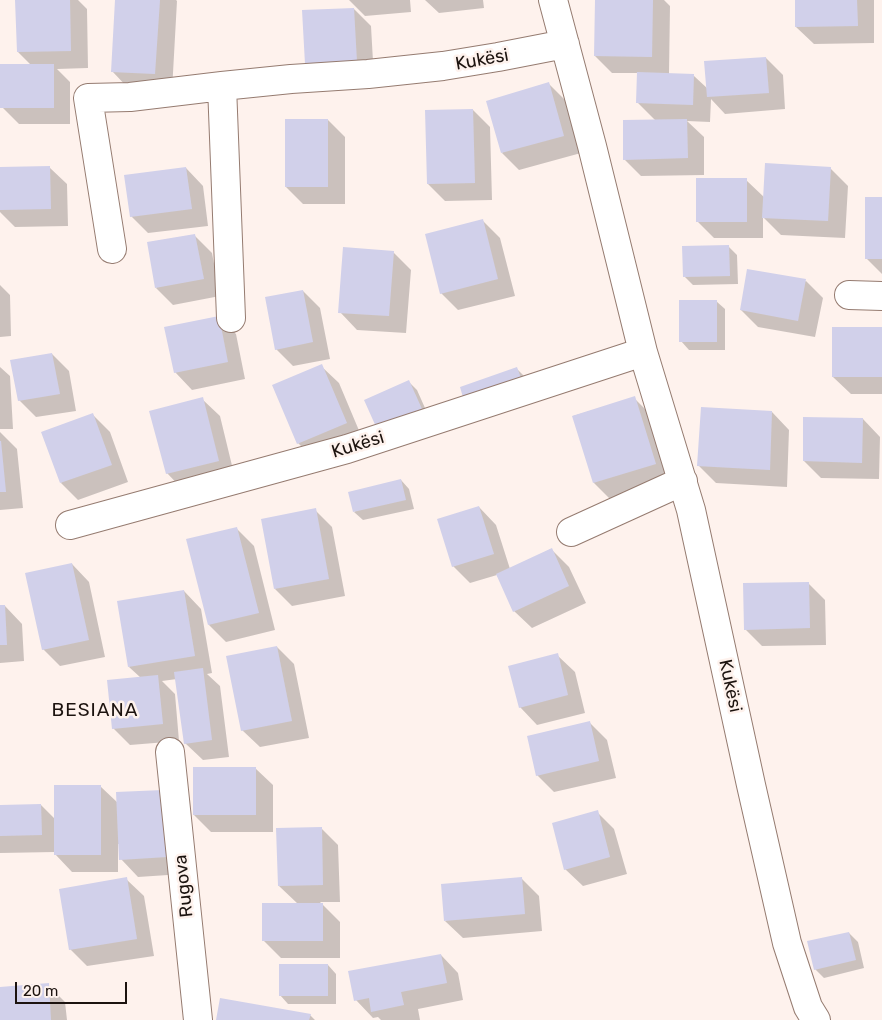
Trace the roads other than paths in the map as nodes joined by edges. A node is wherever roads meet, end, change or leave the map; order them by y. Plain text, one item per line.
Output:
1 (553, 0) edge
2 (565, 44) junction
3 (222, 86) junction
4 (112, 249) dead end
5 (849, 294) dead end
6 (882, 296) edge
7 (231, 318) dead end
8 (643, 352) junction
9 (683, 482) junction
10 (70, 525) dead end
11 (571, 532) dead end
12 (170, 752) dead end
13 (198, 1020) edge
14 (816, 1020) edge

1 - 2 street, Kukësi
2 - 3 street, Kukësi
2 - 8 street, Kukësi
3 - 4 street, Kukësi
3 - 7 street
5 - 6 street
8 - 9 street, Kukësi
8 - 10 street, Kukësi
9 - 11 street
9 - 14 street, Kukësi
12 - 13 street, Rugova

